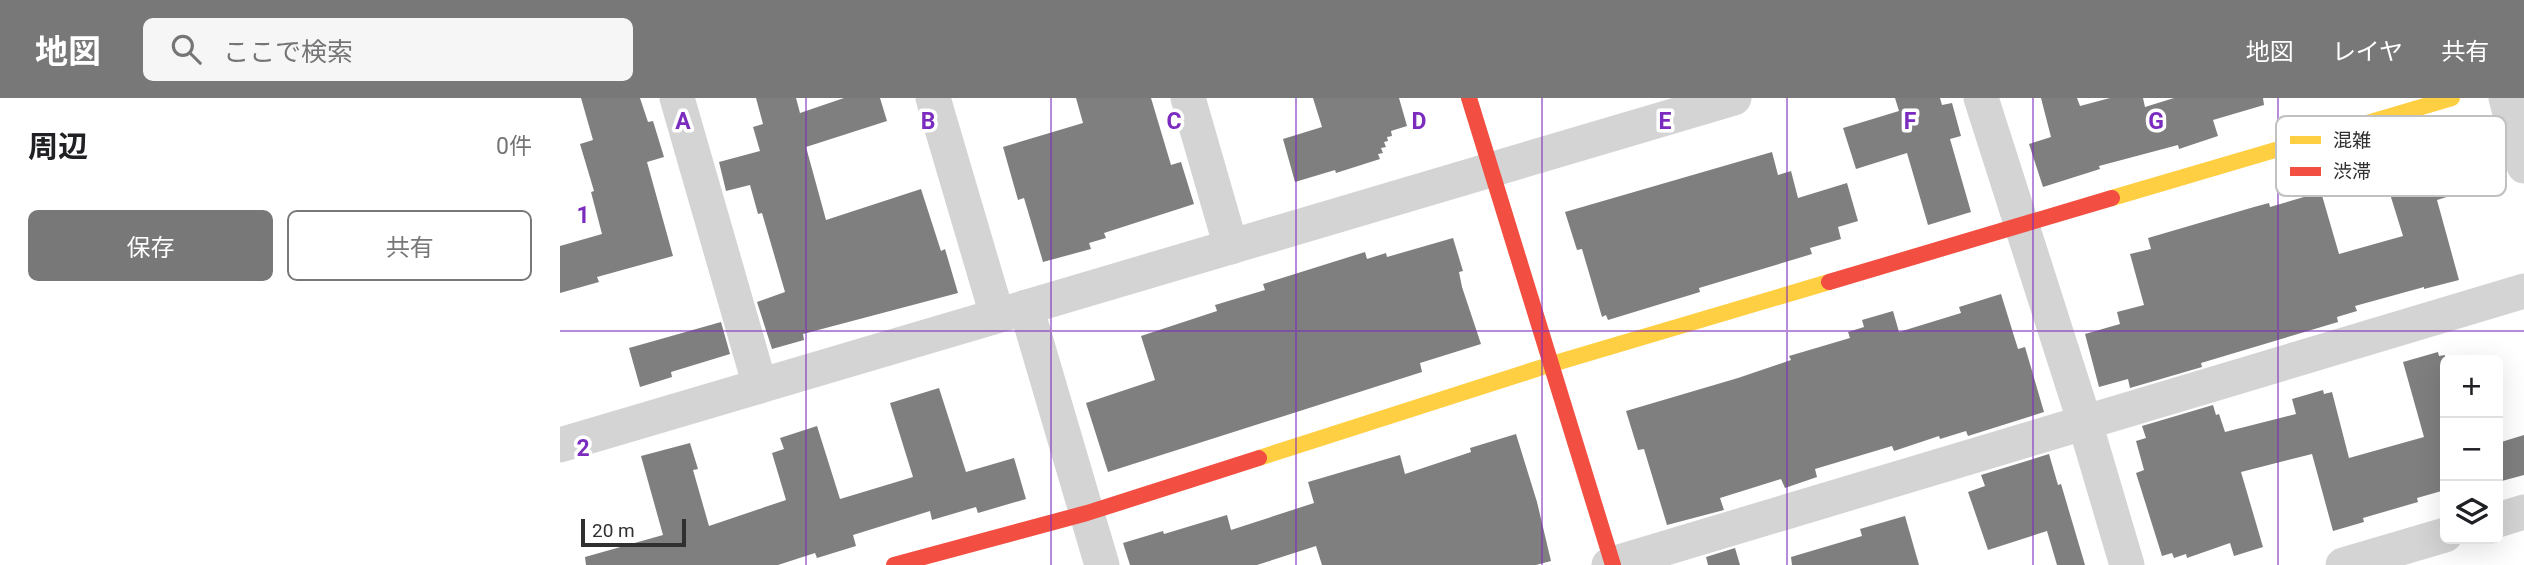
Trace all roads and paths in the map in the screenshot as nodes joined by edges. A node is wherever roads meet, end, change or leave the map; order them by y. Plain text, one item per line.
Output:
1 (677, 98) edge
2 (933, 98) edge
3 (1188, 98) edge
4 (1469, 98) edge
5 (1734, 98) edge
6 (1981, 98) edge
7 (2452, 98) edge
8 (2506, 98) edge
9 (2391, 116) edge
10 (2276, 150) edge
11 (2524, 166) edge
12 (1490, 170) junction
13 (2022, 225) junction
14 (1231, 247) junction
15 (2524, 291) edge
16 (1012, 311) junction
17 (1552, 364) junction
18 (760, 386) junction
19 (2085, 423) junction
20 (560, 445) edge
21 (2524, 512) edge
22 (1087, 513) junction
23 (2503, 518) edge
24 (2440, 536) edge
25 (894, 565) edge
26 (1102, 565) edge
27 (1612, 565) edge
28 (2127, 565) edge
29 (2343, 565) edge

1 - 18 street
2 - 16 street
3 - 14 street
4 - 12 street
5 - 12 street
6 - 13 street
7 - 9 street
8 - 11 street
10 - 13 street
12 - 14 street
12 - 17 street
13 - 17 street
13 - 19 street
14 - 16 street
15 - 19 street
16 - 18 street
16 - 22 street
17 - 22 street
17 - 27 street
18 - 20 street
19 - 27 street
19 - 28 street
21 - 23 street
22 - 25 street
22 - 26 street
24 - 29 street

